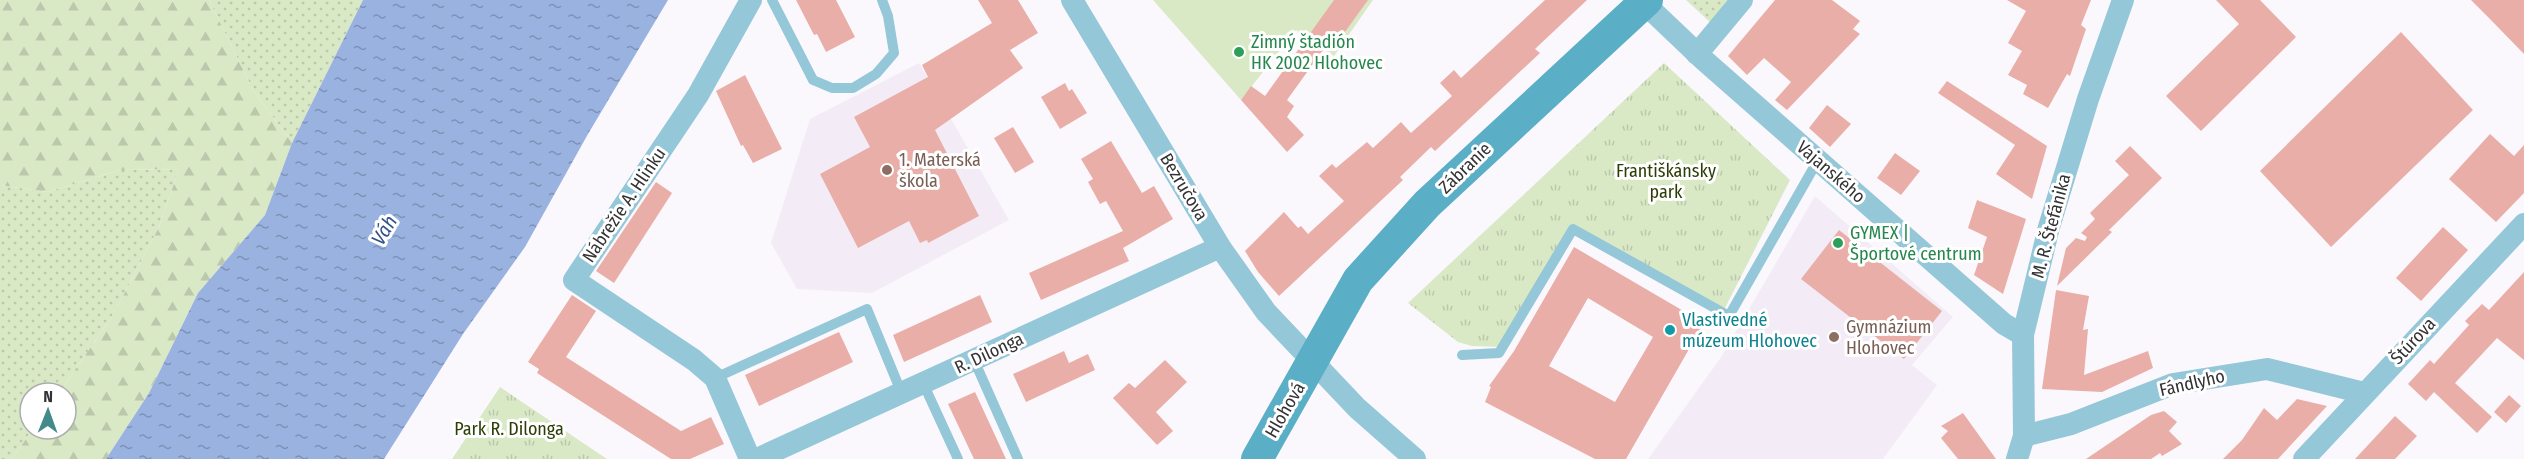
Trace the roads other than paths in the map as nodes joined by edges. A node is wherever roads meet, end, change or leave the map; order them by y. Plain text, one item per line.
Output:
1 (751, 0) edge
2 (772, 0) edge
3 (882, 0) edge
4 (1072, 0) edge
5 (1742, 0) edge
6 (2123, 0) edge
7 (1646, 1) edge
8 (1697, 54) junction
9 (1818, 160) junction
10 (2524, 224) edge
11 (1220, 247) junction
12 (2023, 335) junction
13 (1462, 355) dead end
14 (974, 360) junction
15 (1313, 362) junction
16 (715, 378) junction
17 (923, 383) junction
18 (2364, 393) junction
19 (902, 394) junction
20 (2024, 436) junction
21 (750, 459) edge
22 (757, 459) edge
23 (958, 459) edge
24 (1018, 459) edge
25 (1257, 459) edge
26 (1415, 459) edge
27 (2017, 459) edge
28 (2304, 459) edge

1 - 16 street, Nábrežie A. Hlinku
2 - 3 lane
4 - 11 street, Bezručova
5 - 8 street
6 - 12 street, M. R. Štefánika
7 - 8 street, Vajanského
7 - 15 main road, Zábranie
8 - 9 street, Vajanského
9 - 12 street, Vajanského
9 - 13 lane
10 - 18 street, Štúrova
11 - 14 street, R. Dilonga
11 - 15 street, Bezručova
12 - 20 street, M. R. Štefánika
14 - 17 street, R. Dilonga
14 - 24 lane
15 - 25 main road, Hlohová
15 - 26 street, Bezručova
16 - 19 lane
16 - 21 street, Nábrežie A. Hlinku
17 - 19 street, R. Dilonga
17 - 23 lane
18 - 20 street, Fándlyho
18 - 28 street, Štúrova
19 - 22 street, R. Dilonga
20 - 27 street, M. R. Štefánika

